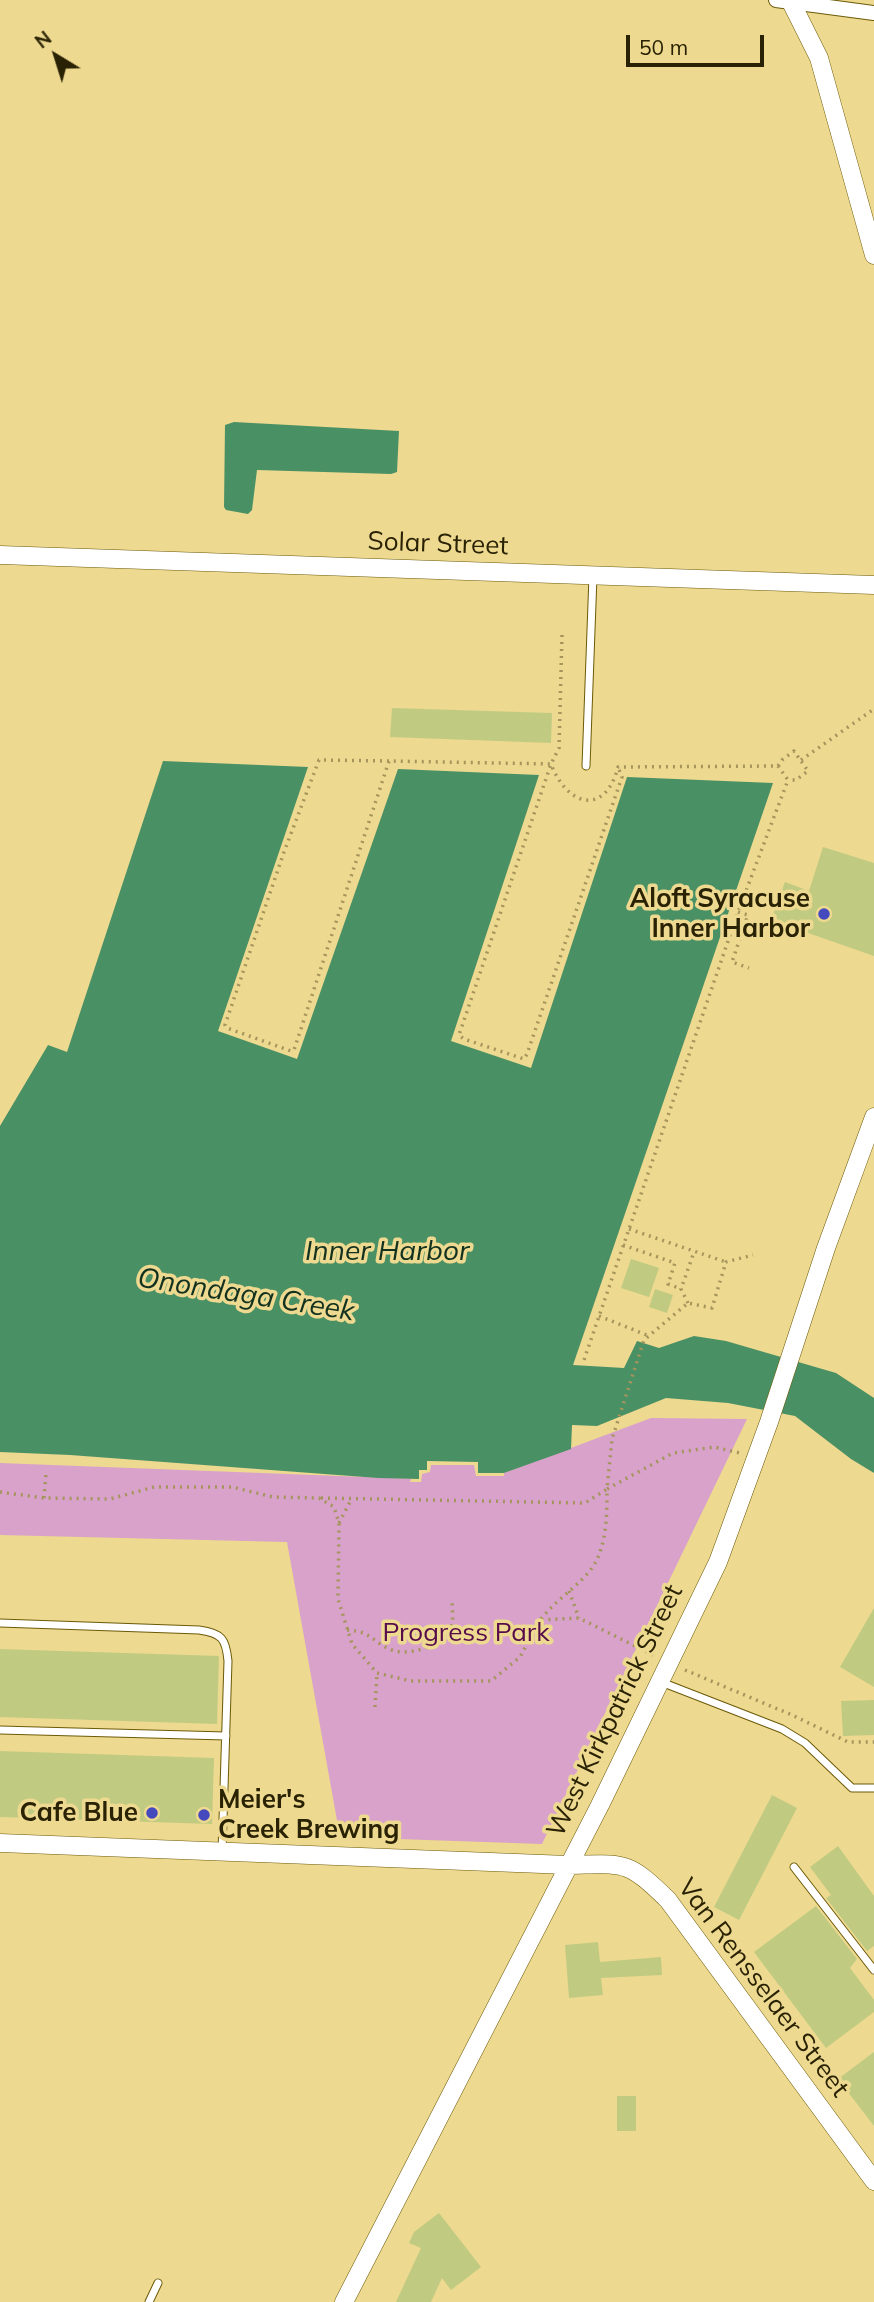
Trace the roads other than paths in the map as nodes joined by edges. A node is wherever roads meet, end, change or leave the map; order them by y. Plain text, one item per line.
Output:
1 (786, 0) edge
2 (874, 13) edge
3 (874, 255) edge
4 (0, 555) edge
5 (593, 575) junction
6 (874, 585) edge
7 (586, 766) dead end
8 (874, 1117) edge
9 (0, 1623) edge
10 (660, 1682) junction
11 (0, 1730) edge
12 (226, 1736) junction
13 (874, 1788) edge
14 (0, 1843) edge
15 (222, 1852) junction
16 (568, 1865) junction
17 (794, 1867) dead end
18 (874, 1970) edge
19 (874, 2182) edge
20 (158, 2283) dead end
21 (149, 2302) edge
22 (344, 2302) edge

1 - 2 street
1 - 3 street
4 - 5 street, Solar Street
5 - 6 street, Solar Street
5 - 7 lane
8 - 10 street, West Kirkpatrick Street
9 - 12 lane
10 - 13 lane
10 - 16 street, West Kirkpatrick Street
11 - 12 lane
12 - 15 lane
14 - 15 street, Van Rensselaer Street
15 - 16 street, Van Rensselaer Street
16 - 19 street, Van Rensselaer Street
16 - 22 street, West Kirkpatrick Street
17 - 18 lane
20 - 21 lane

